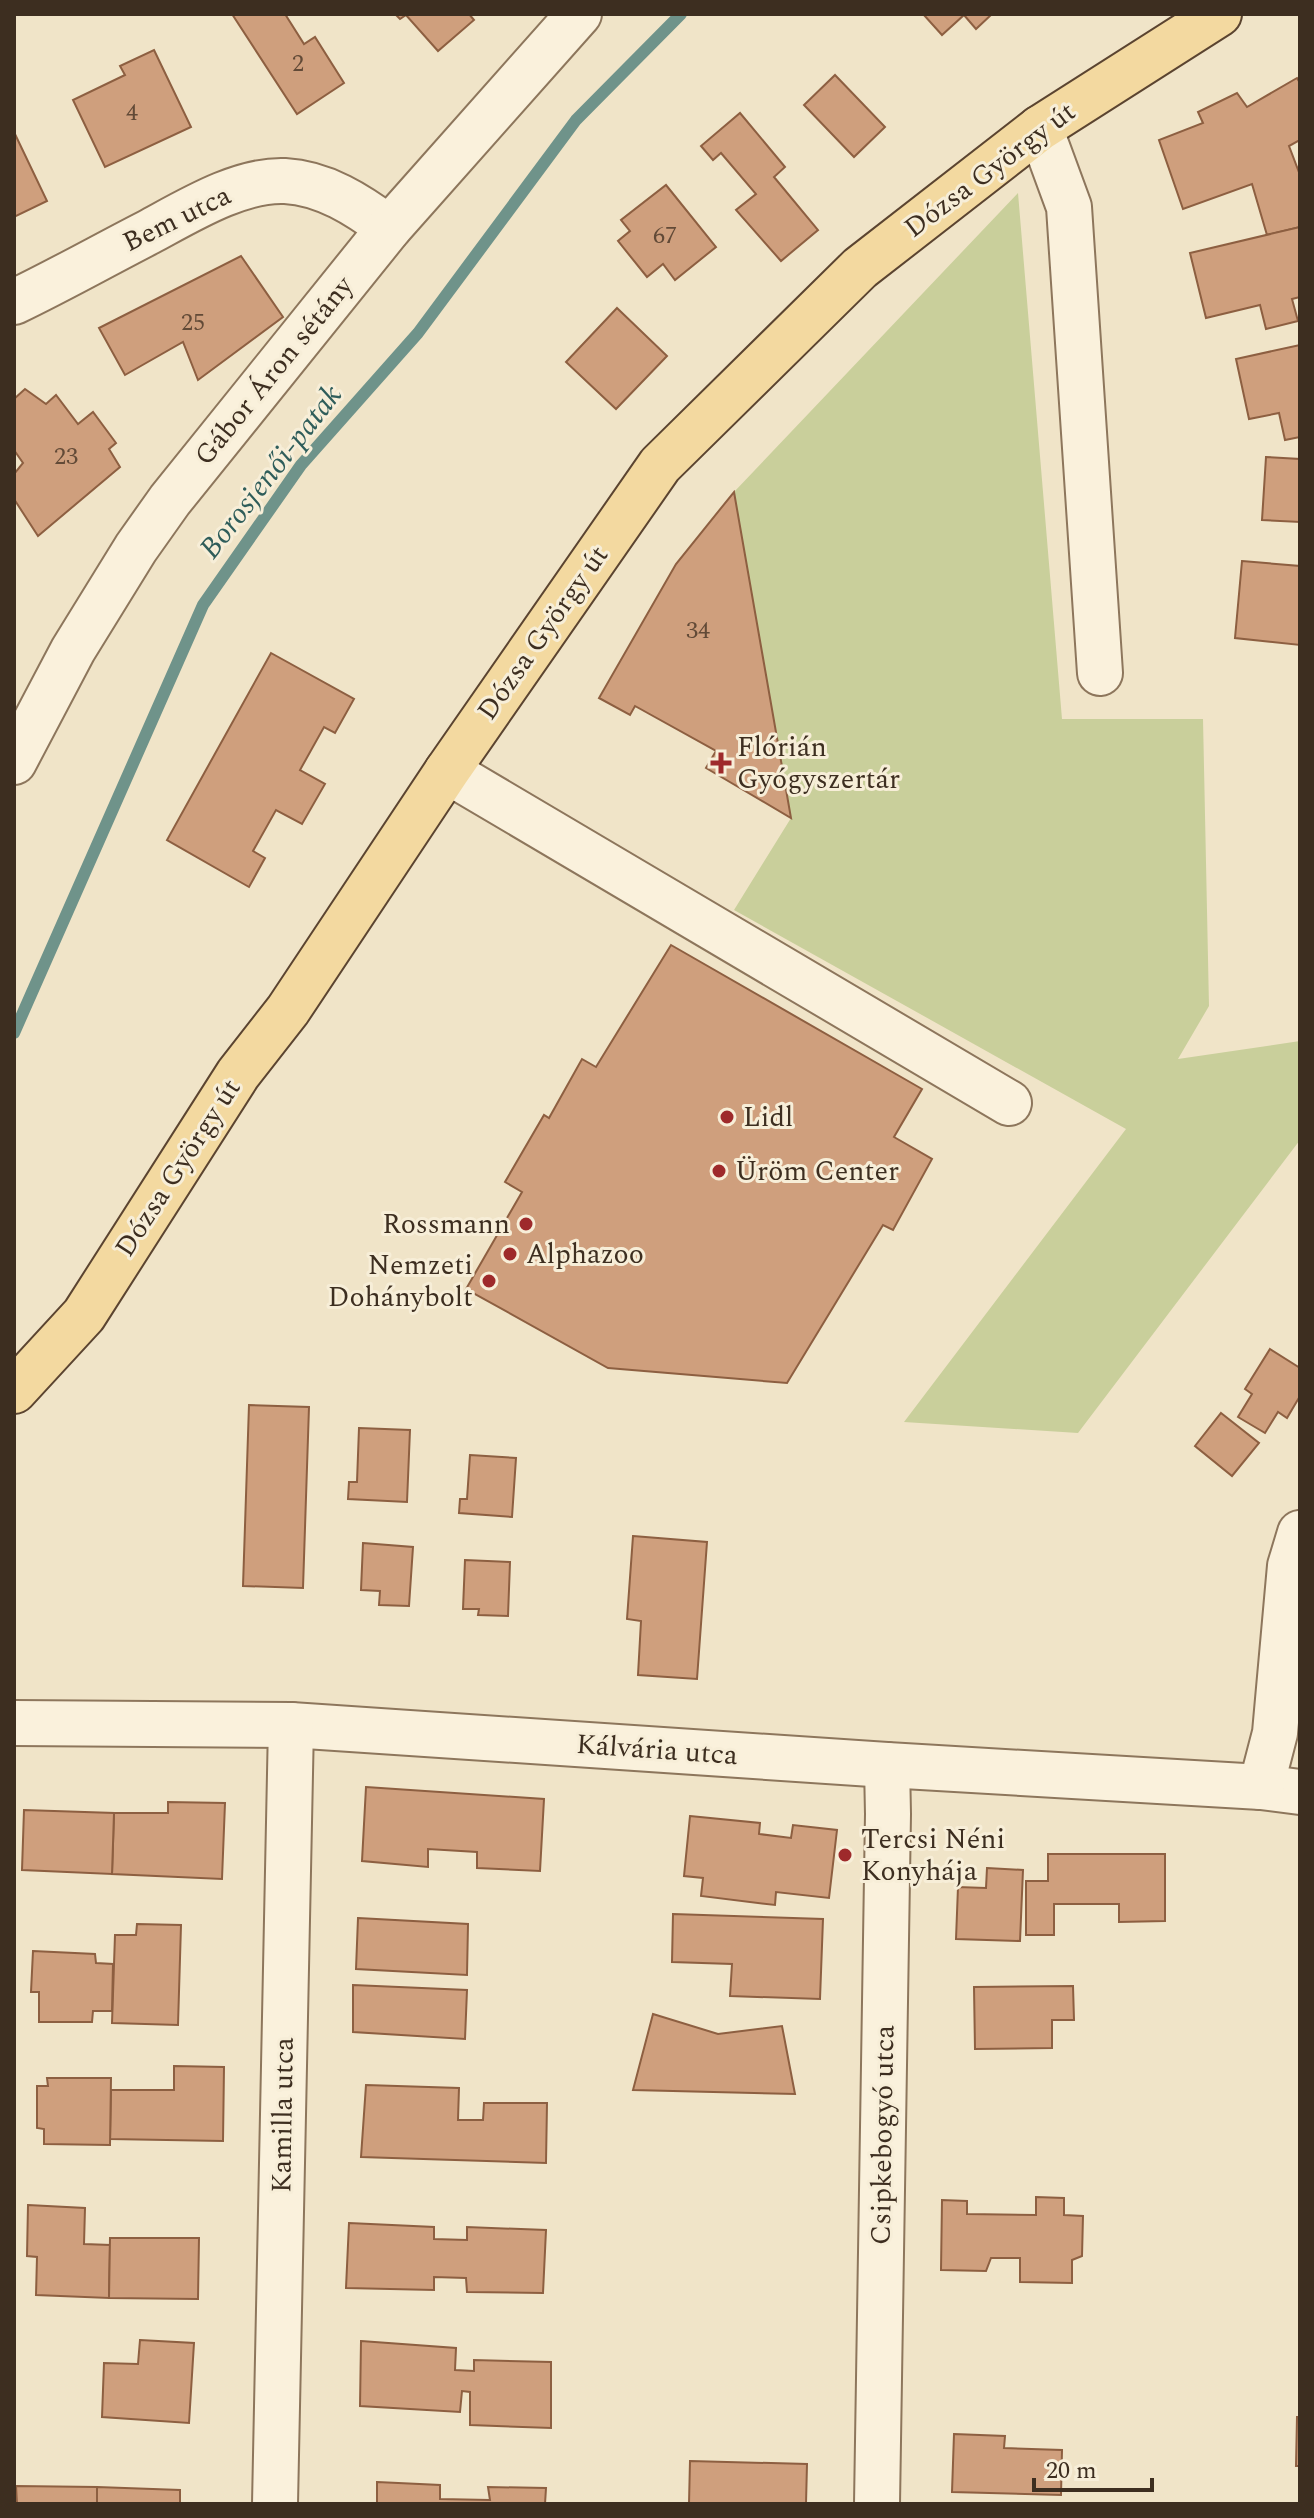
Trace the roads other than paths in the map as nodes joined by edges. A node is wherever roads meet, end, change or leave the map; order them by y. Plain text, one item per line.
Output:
1 (579, 14) edge
2 (1219, 14) edge
3 (1040, 128) junction
4 (389, 228) junction
5 (14, 302) edge
6 (1100, 673) dead end
7 (14, 762) edge
8 (447, 771) junction
9 (1009, 1103) dead end
10 (14, 1391) edge
11 (1300, 1533) edge
12 (14, 1723) edge
13 (291, 1725) junction
14 (887, 1765) junction
15 (1281, 1789) edge
16 (275, 2504) edge
17 (877, 2504) edge

1 - 4 street, Gábor Áron sétány
2 - 3 main road, Dózsa György út
3 - 6 street
3 - 8 main road, Dózsa György út
4 - 5 street, Bem utca
4 - 7 street, Gábor Áron sétány
8 - 9 street
8 - 10 main road, Dózsa György út
11 - 15 street
12 - 13 street, Kálvária utca
13 - 14 street, Kálvária utca
13 - 16 street, Kamilla utca
14 - 15 street, Kálvária utca
14 - 17 street, Csipkebogyó utca

